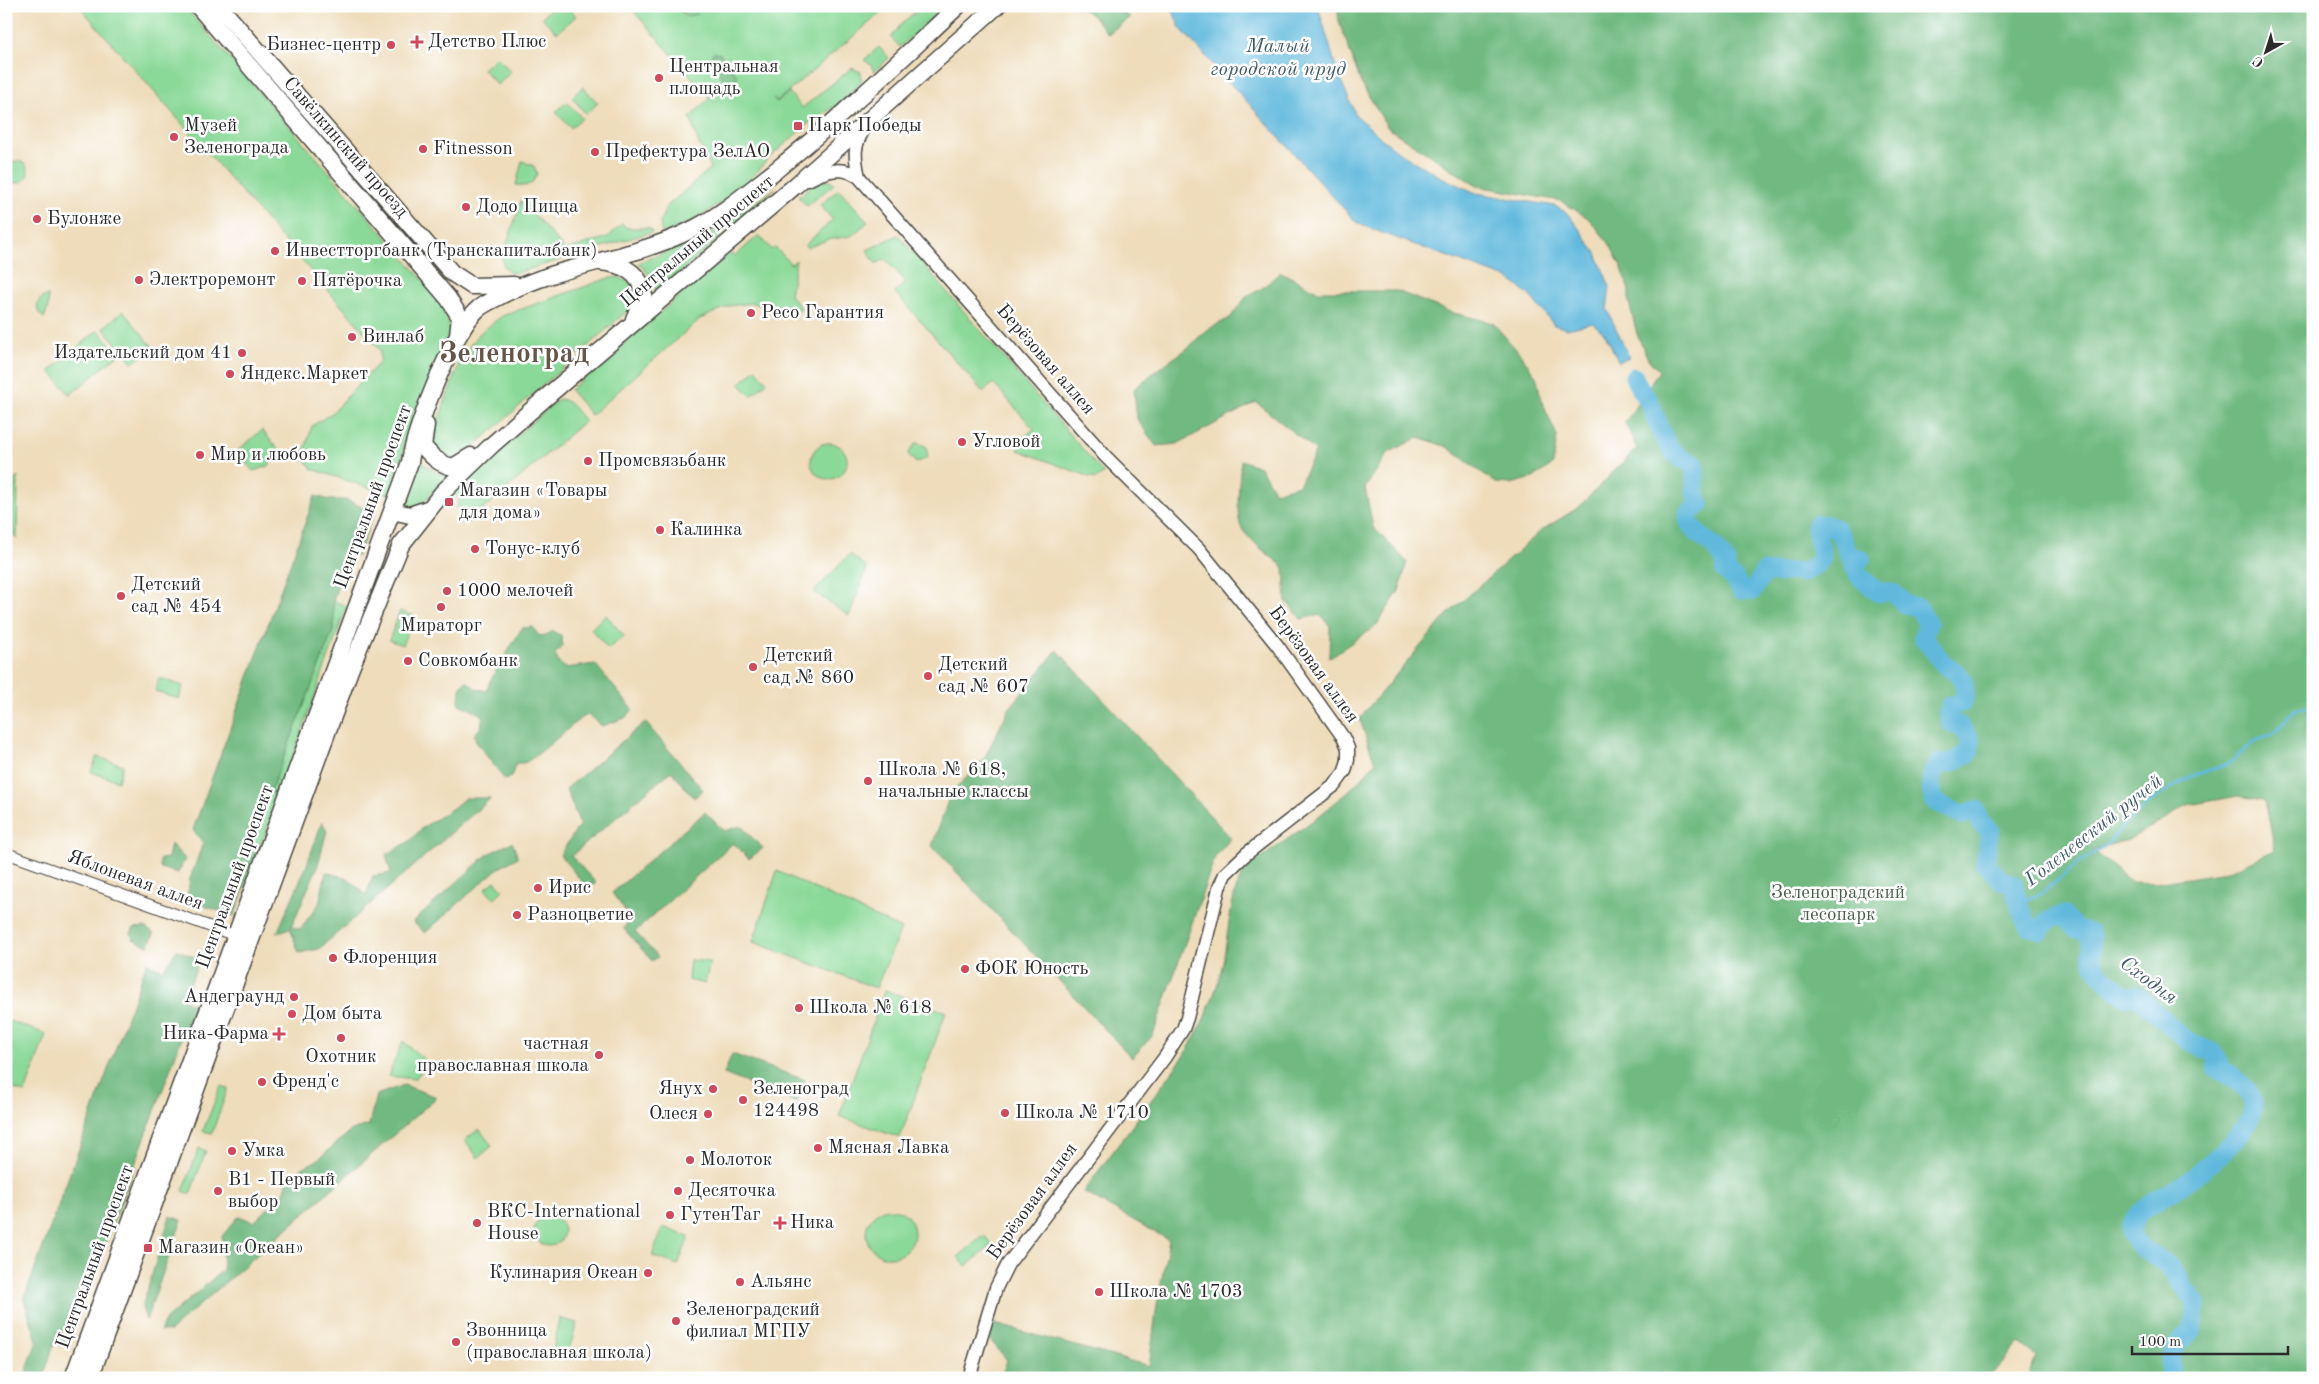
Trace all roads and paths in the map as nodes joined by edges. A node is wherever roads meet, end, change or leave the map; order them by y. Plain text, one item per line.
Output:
1 (198, 6) edge
2 (219, 6) edge
3 (958, 6) edge
4 (997, 6) edge
5 (875, 114) junction
6 (859, 177) junction
7 (796, 185) junction
8 (594, 262) junction
9 (522, 285) junction
10 (626, 329) junction
11 (458, 336) junction
12 (433, 389) junction
13 (493, 444) junction
14 (431, 507) junction
15 (392, 511) junction
16 (279, 842) junction
17 (6, 853) edge
18 (235, 936) junction
19 (252, 941) junction
20 (191, 1077) junction
21 (73, 1378) edge
22 (90, 1378) edge
23 (969, 1378) edge

1 - 11 main road, Савёлкинский проезд
2 - 9 main road, Савёлкинский проезд
3 - 8 main road, Центральный проспект
4 - 5 main road, Центральный проспект
5 - 6 street
5 - 7 main road, Центральный проспект
6 - 7 street
6 - 23 street, Берёзовая аллея
7 - 10 main road, Центральный проспект
8 - 9 main road, Центральный проспект
8 - 10 main road, Центральный проспект
9 - 11 main road, Центральный проспект
10 - 13 main road, Центральный проспект
11 - 12 main road, Центральный проспект
12 - 13 main road, Центральный проспект
12 - 15 main road, Центральный проспект
13 - 14 main road, Центральный проспект
14 - 15 main road
14 - 16 main road, Центральный проспект
15 - 16 main road, Центральный проспект
16 - 18 main road, Центральный проспект
16 - 19 main road, Центральный проспект
17 - 18 street, Яблоневая аллея
18 - 19 street, Яблоневая аллея
18 - 20 main road, Центральный проспект
19 - 20 main road, Центральный проспект
20 - 21 main road, Центральный проспект
20 - 22 main road, Центральный проспект

